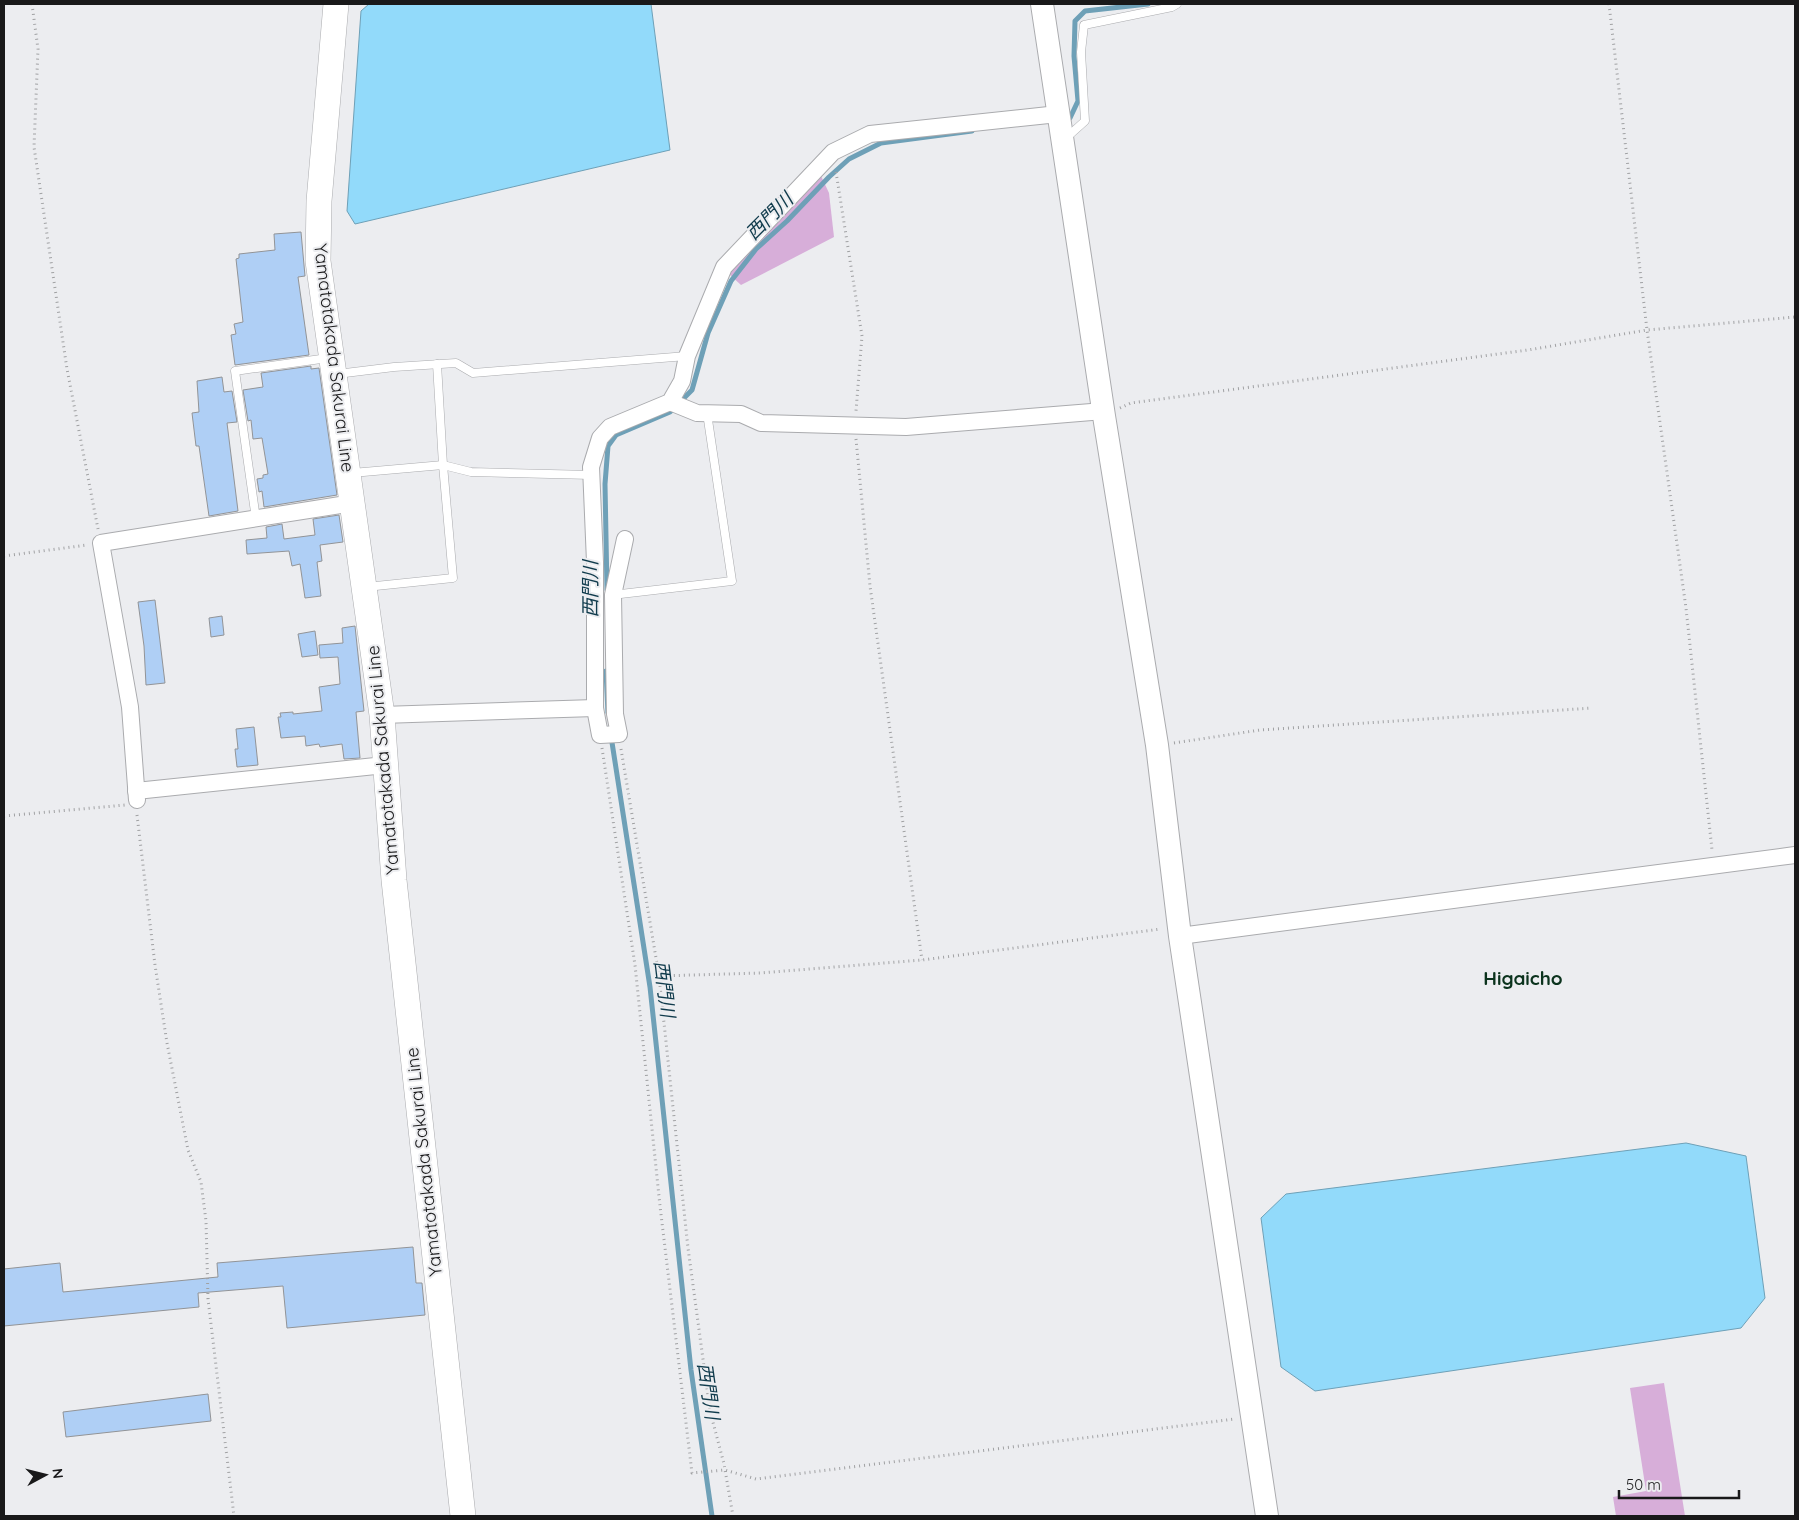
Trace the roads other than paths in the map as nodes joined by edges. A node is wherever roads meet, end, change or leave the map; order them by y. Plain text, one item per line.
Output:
1 (336, 4) edge
2 (1042, 4) edge
3 (1177, 4) edge
4 (1058, 114) junction
5 (1062, 141) junction
6 (686, 356) junction
7 (437, 364) junction
8 (333, 366) junction
9 (670, 402) junction
10 (707, 413) junction
11 (1104, 414) junction
12 (443, 465) junction
13 (349, 473) junction
14 (592, 476) junction
15 (353, 503) junction
16 (256, 519) junction
17 (625, 539) dead end
18 (364, 587) junction
19 (613, 595) junction
20 (595, 598) junction
21 (595, 708) junction
22 (382, 715) junction
23 (385, 765) junction
24 (1795, 855) edge
25 (1179, 931) junction
26 (463, 1516) edge
27 (1268, 1516) edge

1 - 8 main road, Yamatotakada Sakurai Line
2 - 4 street
3 - 5 lane
4 - 5 street
4 - 6 street
5 - 11 street
6 - 7 lane
6 - 9 street
7 - 8 lane
7 - 12 lane
8 - 13 main road, Yamatotakada Sakurai Line
8 - 16 lane
9 - 10 street
9 - 14 street
10 - 11 street
10 - 19 lane
11 - 25 street
12 - 13 lane
12 - 14 lane
12 - 18 lane
13 - 15 main road, Yamatotakada Sakurai Line
14 - 20 street
15 - 16 street
15 - 18 main road, Yamatotakada Sakurai Line
16 - 23 street
17 - 19 street
18 - 22 main road, Yamatotakada Sakurai Line
19 - 20 lane
19 - 21 street
20 - 21 street
21 - 22 street
22 - 23 main road, Yamatotakada Sakurai Line
23 - 26 main road, Yamatotakada Sakurai Line
24 - 25 street
25 - 27 street

